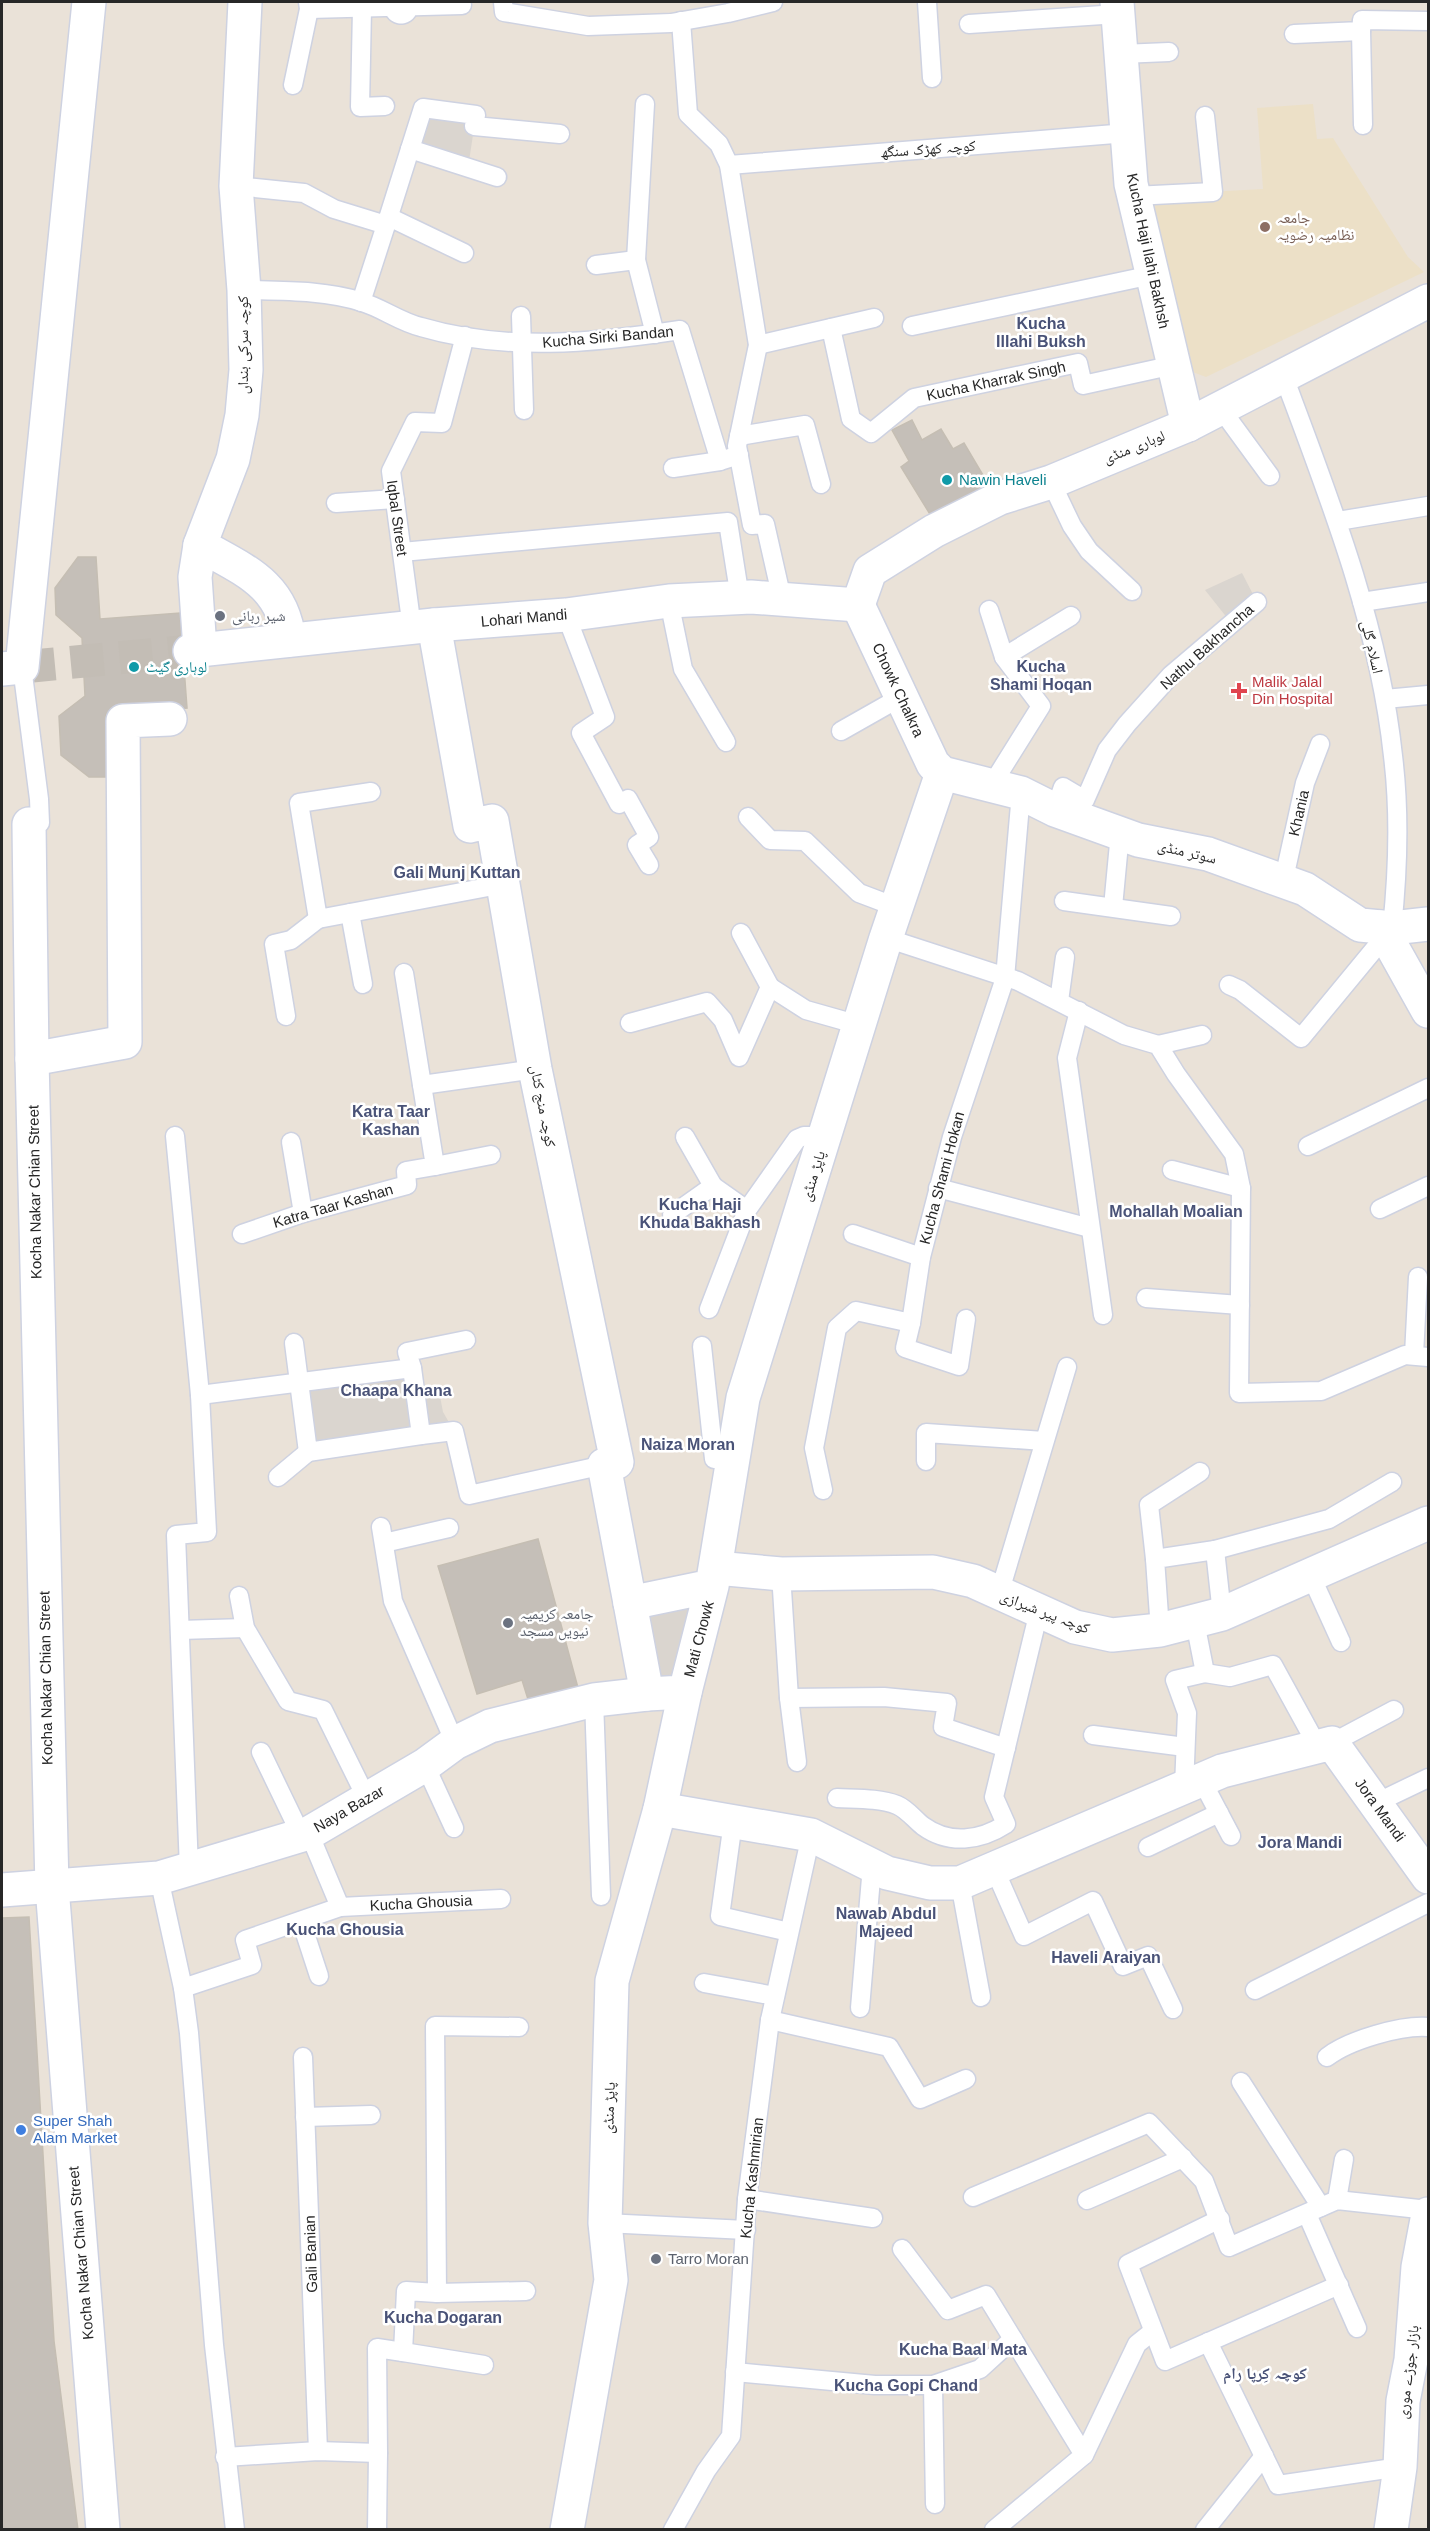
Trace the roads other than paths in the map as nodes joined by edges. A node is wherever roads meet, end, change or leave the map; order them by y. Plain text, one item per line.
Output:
1 (89, 2) edge
2 (245, 2) edge
3 (503, 2) edge
4 (773, 2) edge
5 (927, 2) edge
6 (400, 4) edge
7 (309, 5) edge
8 (462, 5) dead end
9 (735, 6) edge
10 (362, 8) junction
11 (1118, 8) edge
12 (681, 21) junction
13 (1428, 21) edge
14 (969, 24) dead end
15 (1361, 31) junction
16 (1294, 34) dead end
17 (1169, 52) dead end
18 (1121, 54) junction
19 (932, 78) dead end
20 (293, 85) dead end
21 (645, 104) dead end
22 (385, 106) dead end
23 (1205, 116) dead end
24 (1363, 125) dead end
25 (1127, 133) junction
26 (560, 134) dead end
27 (410, 149) junction
28 (729, 165) junction
29 (497, 177) dead end
30 (236, 186) junction
31 (1134, 196) junction
32 (388, 221) junction
33 (464, 253) dead end
34 (636, 260) junction
35 (596, 265) dead end
36 (1152, 275) junction
37 (244, 290) junction
38 (1428, 301) edge
39 (361, 302) junction
40 (521, 316) dead end
41 (874, 318) dead end
42 (912, 326) dead end
43 (831, 328) junction
44 (655, 334) junction
45 (465, 336) junction
46 (520, 343) junction
47 (758, 345) junction
48 (1174, 364) junction
49 (1284, 377) junction
50 (1221, 409) junction
51 (524, 410) dead end
52 (1188, 425) junction
53 (739, 436) junction
54 (739, 455) junction
55 (720, 461) junction
56 (673, 468) dead end
57 (1270, 476) dead end
58 (1051, 482) junction
59 (820, 483) dead end
60 (395, 499) junction
61 (336, 503) dead end
62 (1428, 506) edge
63 (1338, 521) junction
64 (200, 545) junction
65 (402, 552) junction
66 (1132, 591) dead end
67 (1428, 592) edge
68 (740, 598) junction
69 (782, 599) junction
70 (669, 601) junction
71 (1257, 602) dead end
72 (1362, 602) junction
73 (858, 605) junction
74 (989, 610) dead end
75 (566, 615) junction
76 (1071, 616) dead end
77 (423, 626) junction
78 (289, 640) junction
79 (195, 650) joint
80 (1004, 657) junction
81 (12, 668) edge
82 (1428, 694) edge
83 (901, 697) junction
84 (1385, 699) junction
85 (170, 719) dead end
86 (841, 731) dead end
87 (726, 742) dead end
88 (1320, 744) dead end
89 (942, 773) junction
90 (990, 786) junction
91 (371, 792) dead end
92 (1022, 793) junction
93 (1055, 810) junction
94 (748, 817) dead end
95 (35, 824) joint
96 (1120, 833) junction
97 (649, 865) dead end
98 (1283, 883) junction
99 (504, 884) junction
100 (1064, 901) dead end
101 (896, 907) junction
102 (1113, 907) junction
103 (350, 914) junction
104 (1171, 916) dead end
105 (318, 920) junction
106 (1428, 924) edge
107 (1387, 930) junction
108 (741, 933) dead end
109 (886, 938) junction
110 (1065, 957) dead end
111 (404, 973) dead end
112 (1005, 978) junction
113 (363, 984) dead end
114 (1229, 985) dead end
115 (770, 987) junction
116 (1059, 1001) junction
117 (1079, 1011) junction
118 (1428, 1011) edge
119 (286, 1016) dead end
120 (630, 1023) dead end
121 (859, 1025) junction
122 (1202, 1035) dead end
123 (1158, 1045) junction
124 (32, 1059) junction
125 (535, 1069) junction
126 (422, 1085) junction
127 (1428, 1088) edge
128 (175, 1136) dead end
129 (825, 1136) junction
130 (685, 1137) dead end
131 (291, 1142) dead end
132 (1308, 1146) dead end
133 (491, 1155) dead end
134 (435, 1166) junction
135 (1172, 1170) dead end
136 (713, 1186) junction
137 (1428, 1186) edge
138 (939, 1188) junction
139 (1241, 1188) junction
140 (1380, 1209) dead end
141 (747, 1210) junction
142 (303, 1213) junction
143 (672, 1215) dead end
144 (1090, 1228) junction
145 (242, 1234) dead end
146 (853, 1234) dead end
147 (921, 1257) junction
148 (1418, 1277) dead end
149 (1146, 1298) dead end
150 (1240, 1305) junction
151 (709, 1309) dead end
152 (1103, 1315) dead end
153 (966, 1319) dead end
154 (911, 1323) junction
155 (466, 1340) dead end
156 (294, 1343) dead end
157 (702, 1346) dead end
158 (1421, 1356) edge
159 (1067, 1367) dead end
160 (412, 1368) junction
161 (299, 1383) junction
162 (200, 1395) junction
163 (421, 1435) junction
164 (1044, 1441) junction
165 (308, 1452) junction
166 (734, 1458) junction
167 (926, 1461) dead end
168 (604, 1465) junction
169 (1200, 1472) dead end
170 (278, 1477) dead end
171 (1392, 1482) dead end
172 (823, 1490) dead end
173 (1428, 1523) edge
174 (449, 1528) dead end
175 (1215, 1550) junction
176 (1155, 1559) junction
177 (781, 1574) junction
178 (1311, 1576) junction
179 (714, 1577) junction
180 (999, 1594) junction
181 (239, 1596) dead end
182 (630, 1603) junction
183 (1039, 1611) junction
184 (1208, 1618) junction
185 (245, 1628) junction
186 (180, 1630) junction
187 (1160, 1630) junction
188 (1341, 1642) dead end
189 (1205, 1673) junction
190 (685, 1692) junction
191 (647, 1694) junction
192 (789, 1698) junction
193 (594, 1700) junction
194 (1394, 1710) dead end
195 (1093, 1735) dead end
196 (455, 1743) junction
197 (1325, 1745) junction
198 (1185, 1747) junction
199 (1006, 1748) junction
200 (261, 1752) dead end
201 (797, 1762) dead end
202 (425, 1765) junction
203 (1428, 1778) edge
204 (1192, 1783) junction
205 (837, 1798) dead end
206 (367, 1799) junction
207 (1376, 1803) junction
208 (660, 1809) junction
209 (1219, 1814) junction
210 (733, 1822) junction
211 (454, 1828) dead end
212 (305, 1834) junction
213 (811, 1835) junction
214 (1231, 1836) dead end
215 (1148, 1847) dead end
216 (872, 1866) junction
217 (994, 1868) junction
218 (174, 1874) junction
219 (1428, 1877) edge
220 (960, 1883) junction
221 (52, 1887) junction
222 (2, 1890) edge
223 (601, 1896) dead end
224 (501, 1899) dead end
225 (1428, 1903) edge
226 (340, 1907) junction
227 (301, 1921) junction
228 (789, 1932) junction
229 (319, 1976) dead end
230 (704, 1983) dead end
231 (183, 1988) junction
232 (1256, 1990) dead end
233 (775, 1996) junction
234 (981, 1997) dead end
235 (860, 2008) dead end
236 (1173, 2009) dead end
237 (770, 2020) junction
238 (519, 2026) dead end
239 (1428, 2027) edge
240 (303, 2057) dead end
241 (1327, 2057) dead end
242 (966, 2079) dead end
243 (1241, 2082) dead end
244 (371, 2115) dead end
245 (305, 2116) junction
246 (1183, 2158) junction
247 (1344, 2159) dead end
248 (973, 2196) dead end
249 (747, 2199) junction
250 (1087, 2200) dead end
251 (1322, 2207) junction
252 (1428, 2212) edge
253 (873, 2218) dead end
254 (1220, 2219) junction
255 (604, 2223) junction
256 (746, 2230) junction
257 (902, 2249) dead end
258 (1425, 2254) edge
259 (1338, 2285) junction
260 (526, 2291) dead end
261 (437, 2293) junction
262 (1357, 2328) dead end
263 (1152, 2332) junction
264 (1013, 2339) junction
265 (1208, 2343) junction
266 (403, 2352) junction
267 (1420, 2361) edge
268 (484, 2365) dead end
269 (735, 2372) junction
270 (933, 2385) junction
271 (318, 2451) junction
272 (378, 2453) junction
273 (1084, 2455) junction
274 (1264, 2456) junction
275 (225, 2457) junction
276 (1400, 2467) junction
277 (934, 2504) dead end
278 (103, 2529) edge
279 (236, 2529) edge
280 (377, 2529) edge
281 (567, 2529) edge
282 (673, 2529) edge
283 (994, 2529) edge
284 (1205, 2529) edge
285 (1391, 2529) edge
286 (1398, 2529) edge

1 - 81 street
2 - 30 street, کوچہ سرکی بنداں
3 - 12 lane
4 - 9 lane
5 - 19 lane
6 - 8 lane
6 - 10 lane
7 - 10 lane
7 - 20 lane
9 - 12 lane
10 - 22 lane
11 - 14 lane
11 - 18 street, Kucha Haji Ilahi Bakhsh
12 - 28 lane
13 - 15 lane
15 - 16 lane
15 - 24 lane
17 - 18 lane
18 - 25 street, Kucha Haji Ilahi Bakhsh
21 - 34 lane
23 - 31 lane
25 - 28 lane, کوچہ کھڑک سنگھ
25 - 31 street, Kucha Haji Ilahi Bakhsh
26 - 27 lane
27 - 29 lane
27 - 32 lane
28 - 47 lane
30 - 32 lane
30 - 37 street, کوچہ سرکی بنداں
31 - 36 street, Kucha Haji Ilahi Bakhsh
32 - 33 lane
32 - 39 lane
34 - 35 lane
34 - 44 lane
36 - 42 lane
36 - 48 street, Kucha Haji Ilahi Bakhsh
37 - 39 lane, Kucha Sirki Bandan
37 - 64 street, کوچہ سرکی بنداں
38 - 49 street, لوہاری منڈی
39 - 45 lane, Kucha Sirki Bandan
40 - 46 lane
41 - 43 lane
43 - 47 lane
43 - 48 lane, Kucha Kharrak Singh
44 - 46 lane, Kucha Sirki Bandan
44 - 55 lane, Kucha Sirki Bandan
45 - 46 lane, Kucha Sirki Bandan
45 - 60 lane, Iqbal Street
46 - 51 lane
47 - 53 lane
48 - 52 street, Kucha Haji Ilahi Bakhsh
49 - 50 street, لوہاری منڈی
49 - 63 lane, اسلام گلی
50 - 52 street, لوہاری منڈی
50 - 57 lane
52 - 58 street, لوہاری منڈی
53 - 54 lane
53 - 59 lane
54 - 55 lane
54 - 69 lane
55 - 56 lane
58 - 66 lane
58 - 73 street, لوہاری منڈی
60 - 61 lane
60 - 65 lane, Iqbal Street
62 - 63 lane
63 - 72 lane, اسلام گلی
64 - 78 street
64 - 79 street, کوچہ سرکی بنداں
65 - 68 lane
65 - 77 lane, Iqbal Street
67 - 72 lane
68 - 69 street, Lohari Mandi
68 - 70 street, Lohari Mandi
69 - 73 street, Lohari Mandi
70 - 75 street, Lohari Mandi
70 - 87 lane
71 - 93 lane, Nathu Bakhancha
72 - 84 lane, اسلام گلی
73 - 83 street, Chowk Chalkra
74 - 80 lane
75 - 77 street, Lohari Mandi
75 - 97 lane
76 - 80 lane
77 - 78 street, Lohari Mandi
77 - 99 street, کوچہ منج کٹاں
78 - 79 street, Lohari Mandi
80 - 90 lane
81 - 95 lane
82 - 84 lane
83 - 86 lane
83 - 89 street, Chowk Chalkra
84 - 107 lane, اسلام گلی
85 - 124 street
88 - 98 lane, Khania
89 - 90 street, سوتر منڈی
89 - 101 street, پاپڑ منڈی
90 - 92 street, سوتر منڈی
91 - 105 lane
92 - 93 street, سوتر منڈی
92 - 112 lane, Kucha Shami Hokan
93 - 96 street, سوتر منڈی
94 - 101 lane
95 - 124 street, Kocha Nakar Chian Street
96 - 98 street, سوتر منڈی
96 - 102 lane
98 - 107 street, سوتر منڈی
99 - 103 lane
99 - 125 street, کوچہ منج کٹاں
100 - 102 lane
101 - 109 street, پاپڑ منڈی
102 - 104 lane
103 - 105 lane
103 - 113 lane
105 - 119 lane
106 - 107 street, سوتر منڈی
107 - 114 lane
107 - 118 street
108 - 115 lane
109 - 112 lane
109 - 121 street, پاپڑ منڈی
110 - 116 lane
111 - 126 lane
112 - 116 lane
112 - 138 lane, Kucha Shami Hokan
115 - 120 lane
115 - 121 lane
116 - 117 lane
117 - 123 lane
117 - 144 lane
121 - 129 street, پاپڑ منڈی
122 - 123 lane
123 - 139 lane
124 - 221 street, Kocha Nakar Chian Street
125 - 126 lane
125 - 168 street, کوچہ منج کٹاں
126 - 134 lane
127 - 132 lane
128 - 162 lane
129 - 141 lane
129 - 166 street, پاپڑ منڈی
130 - 136 lane
131 - 142 lane
133 - 134 lane
134 - 142 lane, Katra Taar Kashan
135 - 139 lane
136 - 141 lane
136 - 143 lane
137 - 140 lane
138 - 144 lane
138 - 147 lane, Kucha Shami Hokan
139 - 150 lane
141 - 151 lane
142 - 145 lane, Katra Taar Kashan
144 - 152 lane
146 - 147 lane
147 - 154 lane, Kucha Shami Hokan
148 - 158 lane
149 - 150 lane
150 - 158 lane
153 - 154 lane, Kucha Shami Hokan
154 - 172 lane
155 - 160 lane
156 - 161 lane
157 - 166 lane
159 - 164 lane
160 - 161 lane
160 - 163 lane
161 - 162 lane
161 - 165 lane
162 - 186 lane
163 - 165 lane
163 - 168 lane
164 - 167 lane
164 - 180 lane
165 - 170 lane
166 - 179 street, پاپڑ منڈی
168 - 182 street
169 - 176 lane
171 - 175 lane
173 - 178 street, کوچہ پیر شیرازی
174 - 196 lane
175 - 176 lane
175 - 184 lane
176 - 187 lane
177 - 179 street, کوچہ پیر شیرازی
177 - 180 street, کوچہ پیر شیرازی
177 - 192 lane
178 - 184 street, کوچہ پیر شیرازی
178 - 188 lane
179 - 182 street, Mati Chowk
179 - 190 street, Mati Chowk
180 - 183 street, کوچہ پیر شیرازی
181 - 185 lane
182 - 191 street
183 - 187 street, کوچہ پیر شیرازی
183 - 199 lane
184 - 187 street, کوچہ پیر شیرازی
184 - 189 lane
185 - 186 lane
185 - 206 lane
186 - 218 lane
189 - 197 lane
189 - 198 lane
190 - 191 street, Mati Chowk
190 - 208 street, پاپڑ منڈی
191 - 193 street, Naya Bazar
192 - 199 lane
192 - 201 lane
193 - 196 street, Naya Bazar
193 - 223 lane
194 - 197 lane
195 - 198 lane
196 - 202 street, Naya Bazar
197 - 204 street
197 - 207 street, Jora Mandi
198 - 204 lane
199 - 205 lane
200 - 212 lane
202 - 206 street, Naya Bazar
202 - 211 lane
203 - 207 lane
204 - 209 lane
204 - 217 street
206 - 212 street, Naya Bazar
207 - 219 street, Jora Mandi
208 - 210 street
208 - 255 street, پاپڑ منڈی
209 - 214 lane
209 - 215 lane
210 - 213 street
210 - 228 lane
212 - 218 street, Naya Bazar
212 - 226 lane
213 - 216 street
213 - 228 lane, Kucha Kashmirian
216 - 220 street
216 - 235 lane
217 - 220 street
217 - 236 lane
218 - 221 street, Naya Bazar
218 - 231 lane
220 - 234 lane
221 - 222 street, Naya Bazar
221 - 278 street, Kocha Nakar Chian Street
224 - 226 lane, Kucha Ghousia
225 - 232 lane
226 - 227 lane, Kucha Ghousia
227 - 229 lane
227 - 231 lane, Kucha Ghousia
228 - 233 lane, Kucha Kashmirian
230 - 233 lane
231 - 275 lane
233 - 237 lane, Kucha Kashmirian
237 - 242 lane
237 - 249 lane, Kucha Kashmirian
238 - 261 lane
239 - 241 lane
240 - 245 lane, Gali Banian
243 - 251 lane
244 - 245 lane
245 - 271 lane, Gali Banian
246 - 248 lane
246 - 250 lane
246 - 254 lane
247 - 251 lane
249 - 253 lane
249 - 256 lane, Kucha Kashmirian
251 - 252 lane
251 - 254 lane
251 - 259 lane
252 - 258 street, بازار جوڑے موری
254 - 263 lane
255 - 256 lane
255 - 281 street, پاپڑ منڈی
256 - 269 lane, Kucha Kashmirian
257 - 264 lane
258 - 267 street, بازار جوڑے موری
259 - 262 lane
259 - 265 lane
260 - 261 lane
261 - 266 lane
263 - 265 lane
263 - 273 lane
264 - 270 lane
264 - 273 lane
265 - 274 lane
266 - 268 lane
266 - 272 lane
267 - 276 street, بازار جوڑے موری
269 - 270 lane
269 - 282 lane
270 - 277 lane
271 - 272 lane
271 - 275 lane
272 - 280 lane
273 - 283 lane
274 - 276 lane
274 - 284 lane
275 - 279 lane
276 - 285 street, بازار جوڑے موری
285 - 286 lane

